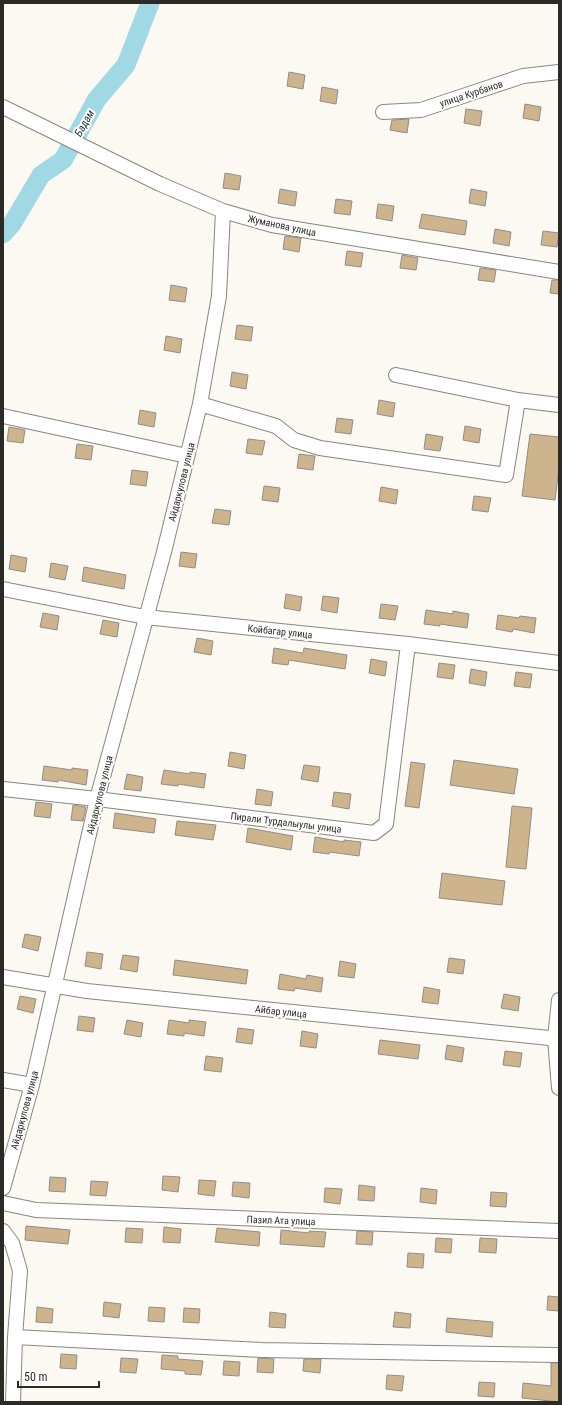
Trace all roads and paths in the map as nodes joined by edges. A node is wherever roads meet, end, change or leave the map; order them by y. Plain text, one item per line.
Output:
1 (559, 72) edge
2 (3, 107) edge
3 (382, 112) dead end
4 (223, 211) junction
5 (559, 272) edge
6 (396, 375) dead end
7 (518, 400) junction
8 (200, 404) junction
9 (559, 405) edge
10 (3, 416) edge
11 (187, 456) junction
12 (3, 589) edge
13 (145, 618) junction
14 (408, 644) junction
15 (559, 662) edge
16 (3, 789) edge
17 (98, 799) junction
18 (3, 977) edge
19 (55, 986) junction
20 (559, 1000) edge
21 (557, 1039) edge
22 (3, 1080) edge
23 (32, 1085) junction
24 (559, 1088) edge
25 (4, 1180) edge
26 (3, 1203) edge
27 (3, 1231) edge
28 (559, 1231) edge
29 (15, 1337) junction
30 (559, 1355) edge
31 (13, 1402) edge

1 - 3 street, улица Курбанов
2 - 4 street, Жуманова улица
4 - 5 street, Жуманова улица
4 - 8 street, Айдаркулова улица
6 - 7 street
7 - 8 street
7 - 9 street
8 - 11 street, Айдаркулова улица
10 - 11 street
11 - 13 street, Айдаркулова улица
12 - 13 street, Койбагар улица
13 - 14 street, Койбагар улица
13 - 17 street, Айдаркулова улица
14 - 15 street, Койбагар улица
14 - 17 street, Пирали Турдалыулы улица
16 - 17 street, Пирали Турдалыулы улица
17 - 19 street, Айдаркулова улица
18 - 19 street, Айбар улица
19 - 21 street, Айбар улица
19 - 23 street, Айдаркулова улица
20 - 21 street
21 - 24 street
22 - 23 street
23 - 25 street, Айдаркулова улица
26 - 28 street, Пазил Ата улица
27 - 29 street
29 - 30 street
29 - 31 street

